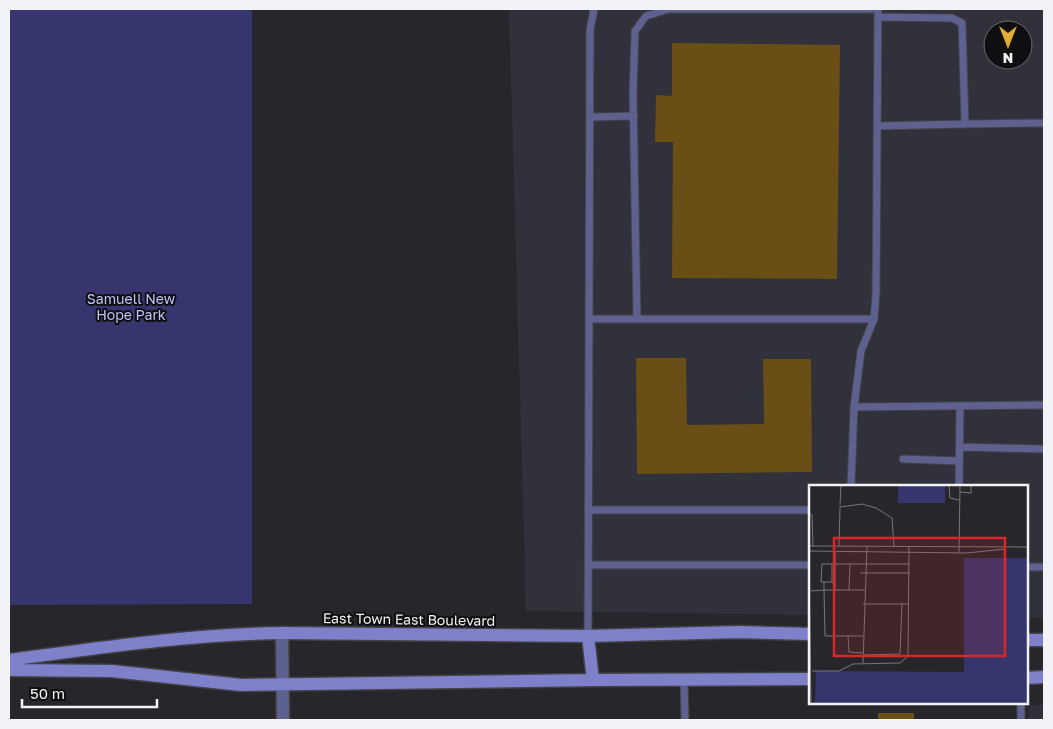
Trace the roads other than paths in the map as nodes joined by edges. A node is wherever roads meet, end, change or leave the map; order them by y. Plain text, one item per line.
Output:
1 (594, 9) edge
2 (878, 12) edge
3 (634, 116) junction
4 (590, 117) junction
5 (1044, 123) edge
6 (965, 124) junction
7 (877, 126) junction
8 (589, 319) junction
9 (637, 319) junction
10 (874, 319) junction
11 (1044, 405) edge
12 (960, 406) junction
13 (854, 407) junction
14 (960, 447) junction
15 (1044, 449) edge
16 (903, 460) dead end
17 (959, 461) junction
18 (851, 485) edge
19 (959, 485) edge
20 (588, 510) junction
21 (809, 510) edge
22 (1044, 562) edge
23 (588, 565) junction
24 (809, 565) edge
25 (1028, 567) edge
26 (1044, 567) edge
27 (1044, 571) edge
28 (282, 633) junction
29 (809, 634) edge
30 (588, 636) junction
31 (1028, 640) edge
32 (1044, 640) edge
33 (9, 660) edge
34 (9, 670) edge
35 (1044, 677) edge
36 (1028, 678) edge
37 (809, 679) edge
38 (593, 680) junction
39 (684, 680) junction
40 (283, 685) junction
41 (1021, 704) edge
42 (283, 720) edge
43 (685, 720) edge
44 (1021, 720) edge

1 - 4 lane
2 - 3 lane
2 - 6 lane
2 - 7 lane
3 - 4 lane
3 - 9 lane
4 - 8 lane
5 - 6 lane
6 - 7 lane
7 - 10 lane
8 - 9 lane
8 - 20 lane
9 - 10 lane
10 - 13 lane
11 - 12 lane
12 - 13 lane
12 - 14 lane
13 - 18 lane
14 - 15 lane
14 - 17 lane
16 - 17 lane
17 - 19 lane
20 - 21 lane
20 - 23 lane
22 - 26 lane
23 - 24 lane
23 - 30 lane
25 - 26 lane
26 - 27 lane
28 - 30 street, East Town East Boulevard
28 - 33 street, East Town East Boulevard
28 - 40 street
29 - 30 street, East Town East Boulevard
30 - 38 street
31 - 32 street
34 - 40 street
35 - 36 street
37 - 39 street
38 - 39 street
38 - 40 street
39 - 43 lane
40 - 42 street
41 - 44 lane

